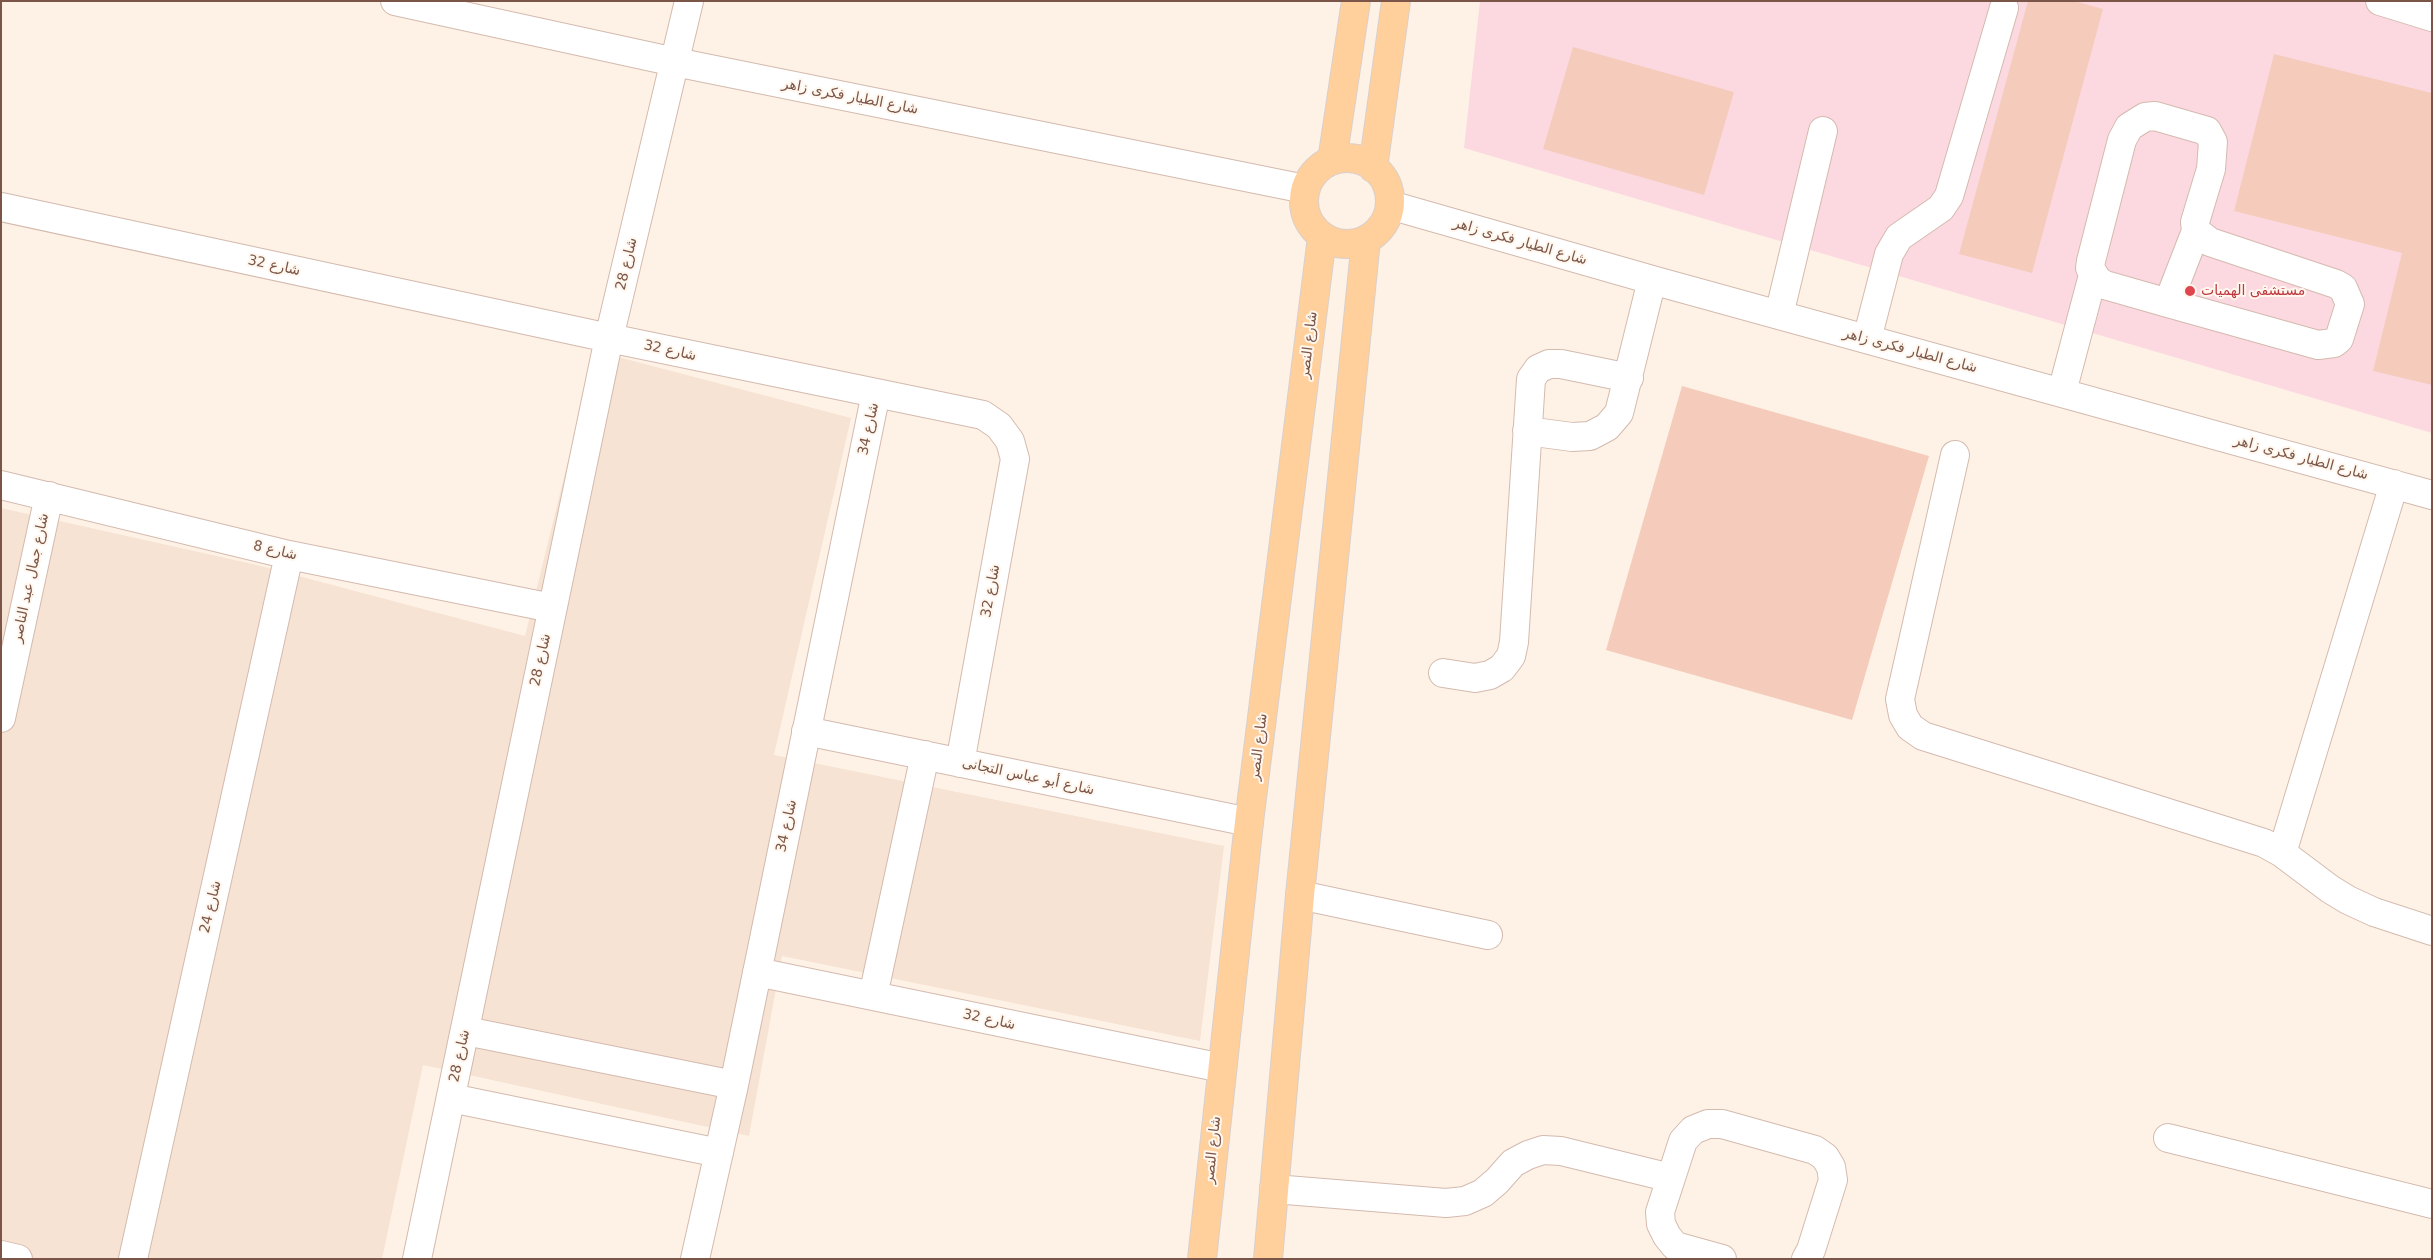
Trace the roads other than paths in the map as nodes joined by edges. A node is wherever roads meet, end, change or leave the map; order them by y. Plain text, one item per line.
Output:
1 (395, 1) edge
2 (689, 1) edge
3 (1356, 1) edge
4 (1396, 1) edge
5 (2380, 1) edge
6 (2004, 8) dead end
7 (2432, 17) edge
8 (675, 62) junction
9 (1823, 131) dead end
10 (1332, 161) junction
11 (1373, 168) junction
12 (1305, 189) junction
13 (1390, 205) junction
14 (1, 207) edge
15 (2196, 231) junction
16 (1322, 236) junction
17 (1366, 240) junction
18 (2093, 275) junction
19 (1652, 280) junction
20 (2168, 303) junction
21 (1779, 315) junction
22 (609, 338) junction
23 (1867, 339) junction
24 (1629, 378) junction
25 (2062, 392) junction
26 (876, 393) junction
27 (1527, 430) junction
28 (1955, 455) dead end
29 (2394, 484) junction
30 (1, 485) edge
31 (2432, 494) edge
32 (48, 496) junction
33 (289, 555) junction
34 (552, 608) junction
35 (1443, 673) dead end
36 (1, 718) edge
37 (806, 731) junction
38 (925, 755) junction
39 (960, 763) junction
40 (1250, 822) junction
41 (2282, 853) junction
42 (1300, 895) junction
43 (2432, 931) edge
44 (1488, 935) dead end
45 (757, 972) junction
46 (873, 996) junction
47 (466, 1031) junction
48 (1222, 1068) junction
49 (734, 1086) junction
50 (451, 1098) junction
51 (2168, 1138) dead end
52 (719, 1153) junction
53 (1671, 1178) junction
54 (1274, 1189) junction
55 (2432, 1204) edge
56 (1, 1255) edge
57 (18, 1259) edge
58 (133, 1259) edge
59 (417, 1259) edge
60 (695, 1259) edge
61 (1202, 1259) edge
62 (1268, 1259) edge
63 (1722, 1259) edge
64 (1806, 1259) edge

1 - 8 street, شارع الطيار فكرى زاهر
2 - 8 street, شارع 28
3 - 10 main road
4 - 11 main road
5 - 7 street
6 - 23 street
8 - 12 street, شارع الطيار فكرى زاهر
8 - 22 street, شارع 28
9 - 21 street
10 - 11 main road
10 - 12 main road
11 - 13 main road
12 - 16 main road
13 - 17 main road
13 - 19 street, شارع الطيار فكرى زاهر
14 - 22 street, شارع 32
15 - 18 street
15 - 20 street
15 - 20 street
16 - 17 main road
16 - 40 main road, شارع النصر
17 - 42 main road
18 - 20 street
18 - 25 street
19 - 21 street, شارع الطيار فكرى زاهر
19 - 24 street
21 - 23 street, شارع الطيار فكرى زاهر
22 - 26 street, شارع 32
22 - 34 street, شارع 28
23 - 25 street, شارع الطيار فكرى زاهر
24 - 27 street
24 - 27 street
25 - 29 street, شارع الطيار فكرى زاهر
26 - 37 street, شارع 34
26 - 39 street, شارع 32
27 - 35 street
28 - 41 street
29 - 31 street, شارع الطيار فكرى زاهر
29 - 41 street
30 - 32 street, شارع 8
32 - 33 street, شارع 8
32 - 36 street, شارع جمال عبد الناصر
33 - 34 street, شارع 8
33 - 58 street, شارع 24
34 - 47 street, شارع 28
37 - 38 street, شارع أبو عباس التجانى
37 - 45 street, شارع 34
38 - 39 street, شارع أبو عباس التجانى
38 - 46 street
39 - 40 street, شارع أبو عباس التجانى
40 - 48 main road, شارع النصر
41 - 43 street
42 - 44 street
42 - 54 main road
45 - 46 street, شارع 32
45 - 49 street, شارع 34
46 - 48 street, شارع 32
47 - 49 street
47 - 50 street, شارع 28
48 - 61 main road, شارع النصر
49 - 52 street, شارع 34
50 - 52 street
50 - 59 street, شارع 28
51 - 55 street
52 - 60 street, شارع 34
53 - 54 street
53 - 63 street
53 - 64 street
54 - 62 main road
56 - 57 street

